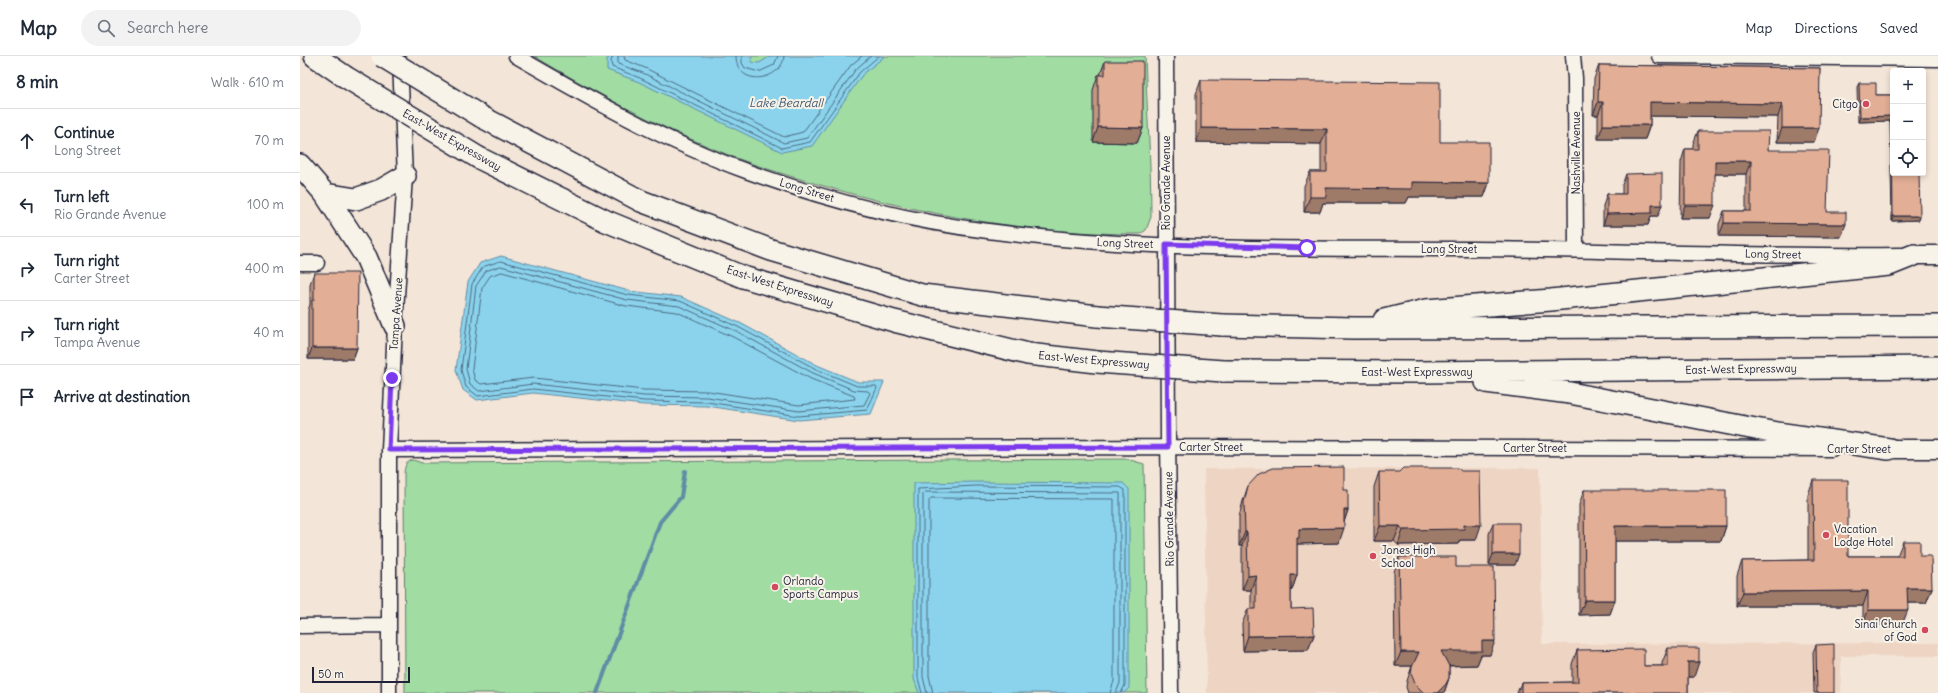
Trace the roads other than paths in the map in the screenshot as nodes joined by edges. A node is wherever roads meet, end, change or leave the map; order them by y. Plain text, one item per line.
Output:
1 (315, 56) edge
2 (382, 56) edge
3 (400, 56) edge
4 (516, 56) edge
5 (1166, 56) edge
6 (1573, 56) edge
7 (1659, 56) edge
8 (1938, 59) edge
9 (300, 165) edge
10 (405, 176) junction
11 (325, 194) junction
12 (1166, 244) junction
13 (1576, 250) junction
14 (1914, 255) junction
15 (1938, 255) edge
16 (300, 263) edge
17 (318, 263) dead end
18 (395, 326) junction
19 (1938, 326) edge
20 (1354, 328) junction
21 (1938, 366) edge
22 (1416, 372) junction
23 (1168, 447) junction
24 (1889, 449) junction
25 (1938, 449) edge
26 (389, 450) junction
27 (388, 625) junction
28 (300, 626) edge
29 (389, 693) edge
30 (1171, 693) edge

1 - 22 highway, East-West Expressway, bridge
2 - 20 highway, bridge
3 - 10 street, Tampa Avenue
4 - 12 street, Long Street
5 - 12 street, Rio Grande Avenue
6 - 13 street, Nashville Avenue
7 - 8 street
9 - 11 highway
10 - 11 highway
10 - 18 street, Tampa Avenue
11 - 18 highway
12 - 13 street, Long Street
12 - 23 street, Rio Grande Avenue
13 - 14 street, Long Street
14 - 15 main road, Long Street
14 - 20 highway
16 - 17 street
18 - 26 street, Tampa Avenue
19 - 20 highway
21 - 22 highway, East-West Expressway
22 - 24 highway
23 - 24 street, Carter Street
23 - 26 street, Carter Street
23 - 30 street, Rio Grande Avenue
24 - 25 main road, Carter Street
26 - 27 street, Tampa Avenue
27 - 28 street
27 - 29 street, Tampa Avenue

